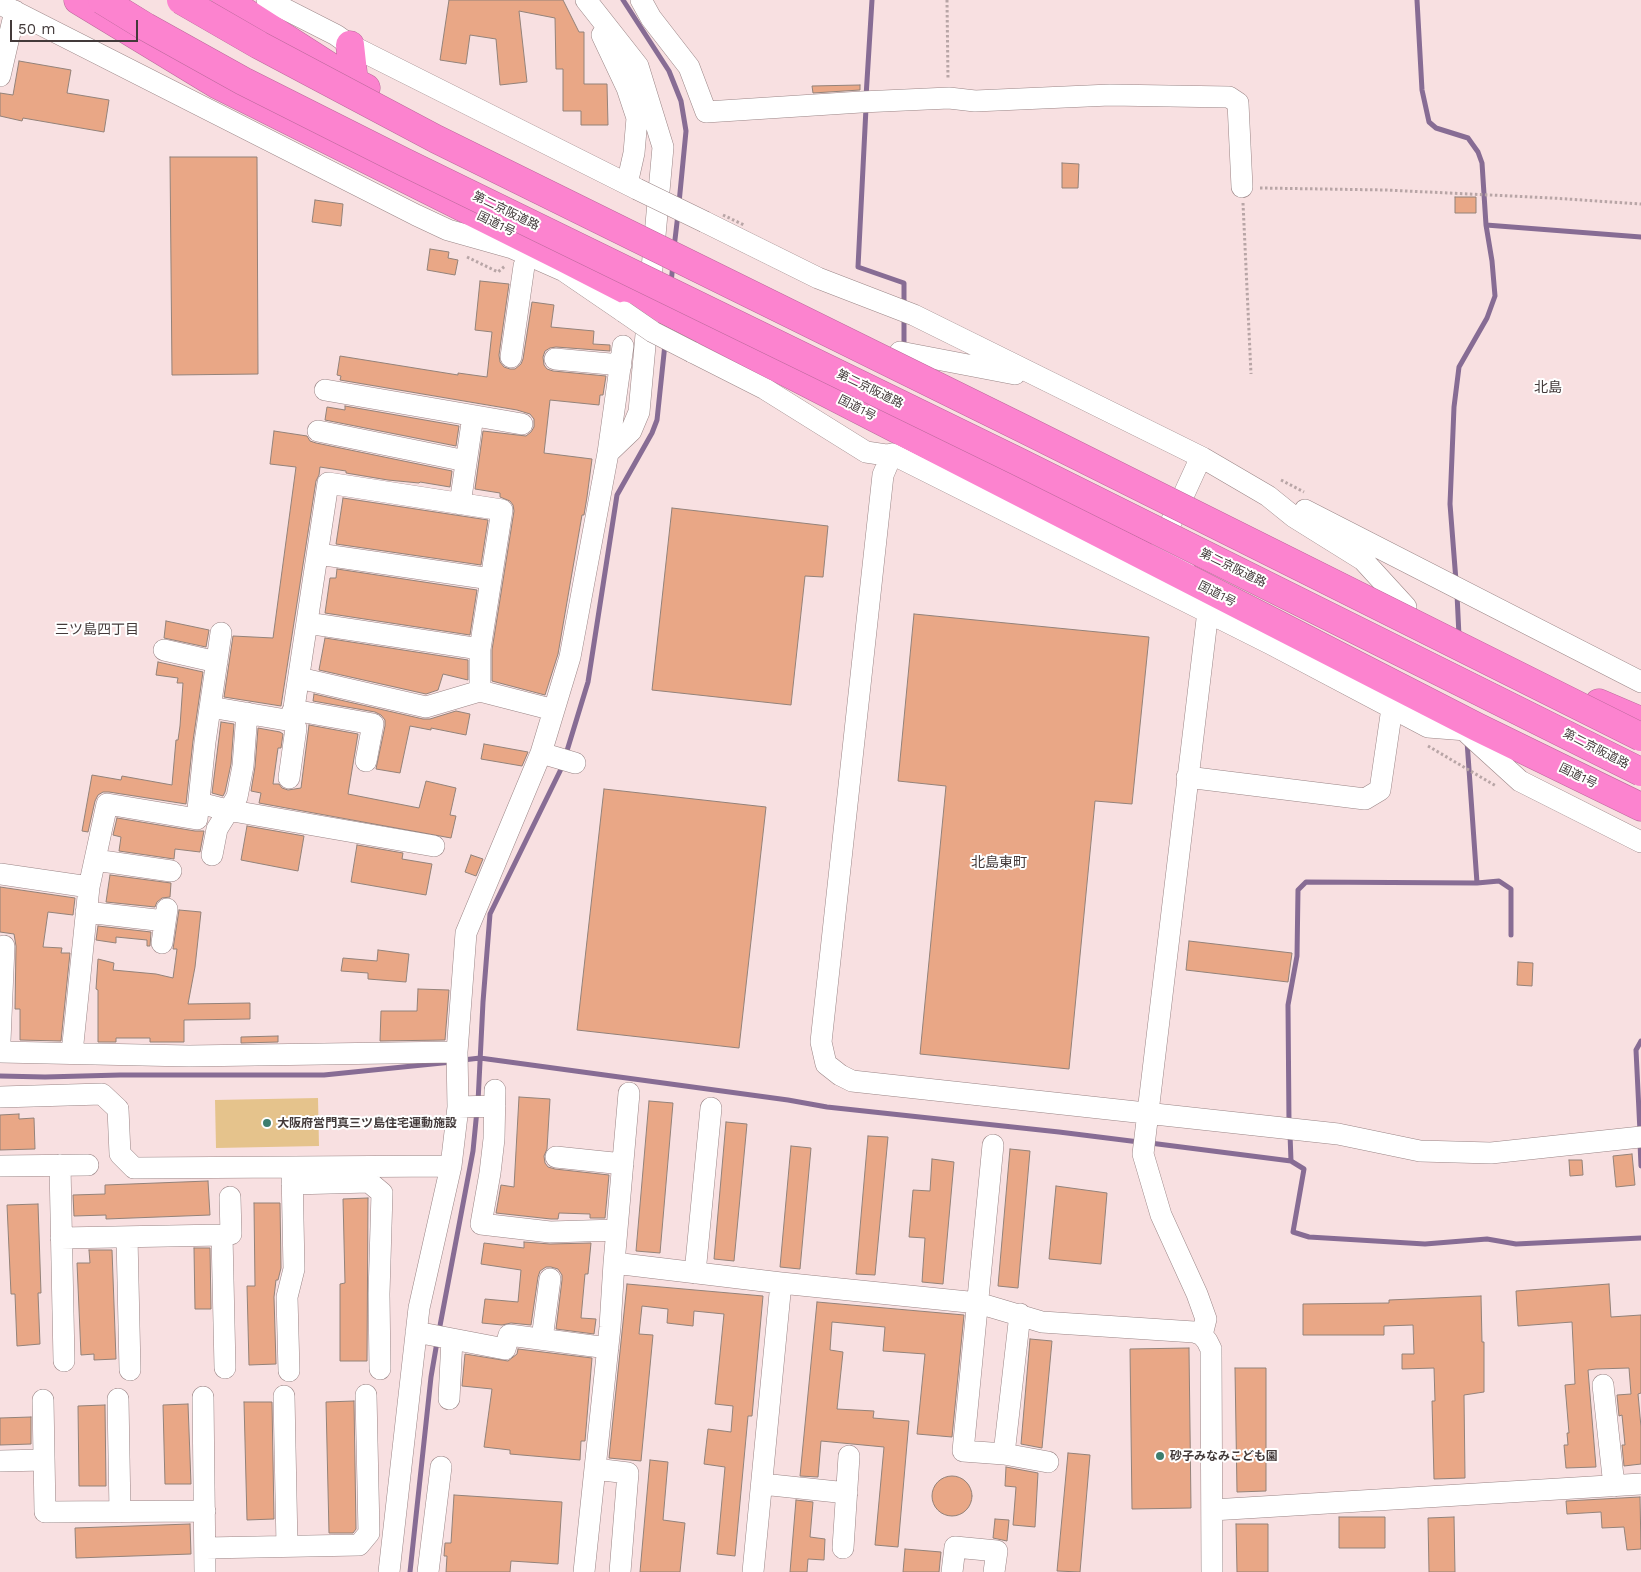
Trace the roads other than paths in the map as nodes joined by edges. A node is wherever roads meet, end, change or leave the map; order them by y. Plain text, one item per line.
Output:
1 (78, 0) edge
2 (102, 0) edge
3 (181, 0) edge
4 (226, 0) edge
5 (267, 0) edge
6 (584, 0) edge
7 (641, 0) edge
8 (7, 8) edge
9 (350, 46) junction
10 (0, 76) edge
11 (354, 82) junction
12 (320, 165) junction
13 (399, 176) junction
14 (632, 186) junction
15 (1242, 187) road end
16 (668, 242) junction
17 (529, 256) junction
18 (662, 308) junction
19 (900, 352) junction
20 (511, 357) dead end
21 (555, 359) dead end
22 (1040, 378) junction
23 (325, 390) dead end
24 (473, 416) junction
25 (875, 418) junction
26 (522, 424) dead end
27 (318, 431) dead end
28 (608, 453) junction
29 (889, 455) junction
30 (1201, 457) junction
31 (466, 460) junction
32 (1268, 496) junction
33 (1181, 501) junction
34 (460, 504) junction
35 (318, 554) junction
36 (491, 579) junction
37 (1406, 607) junction
38 (1208, 611) junction
39 (307, 623) junction
40 (221, 633) dead end
41 (1274, 634) junction
42 (480, 649) junction
43 (164, 650) dead end
44 (217, 662) junction
45 (299, 678) junction
46 (1641, 682) edge
47 (480, 691) junction
48 (210, 707) junction
49 (1392, 708) junction
50 (554, 710) junction
51 (247, 713) junction
52 (293, 715) junction
53 (1641, 721) edge
54 (1470, 726) junction
55 (1641, 737) edge
56 (541, 753) junction
57 (366, 761) dead end
58 (576, 763) dead end
59 (1641, 772) edge
60 (1187, 777) junction
61 (289, 778) dead end
62 (199, 803) junction
63 (1641, 807) edge
64 (227, 810) junction
65 (1641, 842) edge
66 (434, 846) dead end
67 (212, 855) dead end
68 (94, 860) junction
69 (171, 871) dead end
70 (0, 874) edge
71 (89, 887) junction
72 (86, 912) junction
73 (162, 943) dead end
74 (4, 946) dead end
75 (0, 1041) edge
76 (0, 1052) edge
77 (457, 1052) junction
78 (72, 1053) junction
79 (629, 1093) dead end
80 (0, 1097) edge
81 (458, 1107) junction
82 (711, 1108) dead end
83 (1147, 1113) junction
84 (1641, 1137) edge
85 (993, 1145) dead end
86 (556, 1157) dead end
87 (623, 1164) junction
88 (60, 1165) junction
89 (88, 1165) dead end
90 (0, 1166) edge
91 (451, 1166) junction
92 (292, 1176) junction
93 (230, 1197) dead end
94 (617, 1230) junction
95 (222, 1235) junction
96 (117, 1237) junction
97 (61, 1238) junction
98 (614, 1263) junction
99 (695, 1273) junction
100 (550, 1279) dead end
101 (781, 1283) junction
102 (978, 1303) junction
103 (1020, 1314) junction
104 (416, 1332) junction
105 (1202, 1335) junction
106 (452, 1339) junction
107 (542, 1339) junction
108 (608, 1348) junction
109 (64, 1361) dead end
110 (225, 1368) dead end
111 (380, 1369) dead end
112 (130, 1370) dead end
113 (289, 1371) dead end
114 (1604, 1385) dead end
115 (366, 1395) dead end
116 (284, 1396) dead end
117 (203, 1397) dead end
118 (118, 1399) dead end
119 (449, 1399) dead end
120 (43, 1400) dead end
121 (1004, 1454) junction
122 (849, 1456) dead end
123 (0, 1460) edge
124 (44, 1460) junction
125 (1048, 1462) dead end
126 (441, 1467) dead end
127 (595, 1468) junction
128 (762, 1484) junction
129 (1641, 1484) edge
130 (1614, 1486) junction
131 (847, 1494) junction
132 (1212, 1510) junction
133 (205, 1511) junction
134 (120, 1512) junction
135 (286, 1546) junction
136 (206, 1548) junction
137 (842, 1548) dead end
138 (205, 1572) edge
139 (389, 1572) edge
140 (428, 1572) edge
141 (584, 1572) edge
142 (620, 1572) edge
143 (753, 1572) edge
144 (952, 1572) edge
145 (994, 1572) edge
146 (1212, 1572) edge

1 - 13 highway, 国道1号
2 - 59 highway, 第二京阪道路, bridge
3 - 55 highway, bridge
4 - 11 highway
5 - 9 street
6 - 14 street
6 - 16 street
7 - 15 street
8 - 10 street
8 - 12 street
9 - 11 highway
9 - 14 street
11 - 16 highway
12 - 13 street
12 - 17 street
13 - 18 highway, 国道1号
14 - 22 street, bridge
16 - 18 street
16 - 19 highway
17 - 20 street
17 - 29 street, bridge
18 - 25 highway, 国道1号
18 - 28 street
19 - 22 street
19 - 33 highway
21 - 28 street
22 - 30 street
23 - 24 street
24 - 26 street
24 - 31 street
25 - 29 street
25 - 41 highway, 国道1号
27 - 31 street
28 - 50 street
29 - 38 street
29 - 83 street
30 - 32 street
30 - 33 street
31 - 34 street
32 - 37 street
32 - 46 street
33 - 37 highway
33 - 41 street
34 - 35 street
34 - 36 street
35 - 36 street
35 - 39 street
36 - 42 street
37 - 53 highway
38 - 41 street
38 - 60 street
39 - 42 street
39 - 45 street
40 - 44 street
41 - 49 street
41 - 54 highway, 国道1号
42 - 47 street
43 - 44 street
44 - 48 street
45 - 47 street
45 - 52 street
47 - 50 street
48 - 51 street
48 - 62 street
49 - 54 street
49 - 60 street
50 - 56 street
51 - 52 street
51 - 64 street
52 - 57 street
52 - 61 street
54 - 63 highway, 国道1号
54 - 65 street
56 - 58 street
56 - 77 street
60 - 83 street
62 - 64 street
62 - 68 street
64 - 66 street
64 - 67 street
68 - 69 street
68 - 71 street
70 - 71 street
71 - 72 street
72 - 73 street
72 - 78 street
74 - 75 street
76 - 78 street
77 - 78 street
77 - 81 street
79 - 87 street
80 - 92 street
81 - 91 street
81 - 94 street
82 - 99 street
83 - 84 street
83 - 105 street
85 - 102 street
86 - 87 street
87 - 94 street
88 - 89 street
88 - 90 street
88 - 97 street
91 - 92 street
91 - 104 street
92 - 111 street
92 - 113 street
93 - 95 street
94 - 98 street
95 - 96 street
95 - 110 street
96 - 97 street
96 - 112 street
97 - 109 street
98 - 99 street
98 - 108 street
99 - 101 street
100 - 107 street
101 - 102 street
101 - 128 street
102 - 103 street
102 - 121 street
103 - 105 street
103 - 121 street
104 - 106 street
104 - 139 street
105 - 132 street
106 - 107 street
106 - 119 street
107 - 108 street
108 - 127 street
114 - 130 street
115 - 135 street
116 - 135 street
117 - 133 street
118 - 134 street
120 - 124 street
121 - 125 street
122 - 131 street
123 - 124 street
124 - 134 street
126 - 140 street
127 - 141 street
127 - 142 street
128 - 131 street
128 - 143 street
129 - 130 street
130 - 132 street
131 - 137 street
132 - 146 street
133 - 134 street
133 - 136 street
135 - 136 street
136 - 138 street
144 - 145 street

